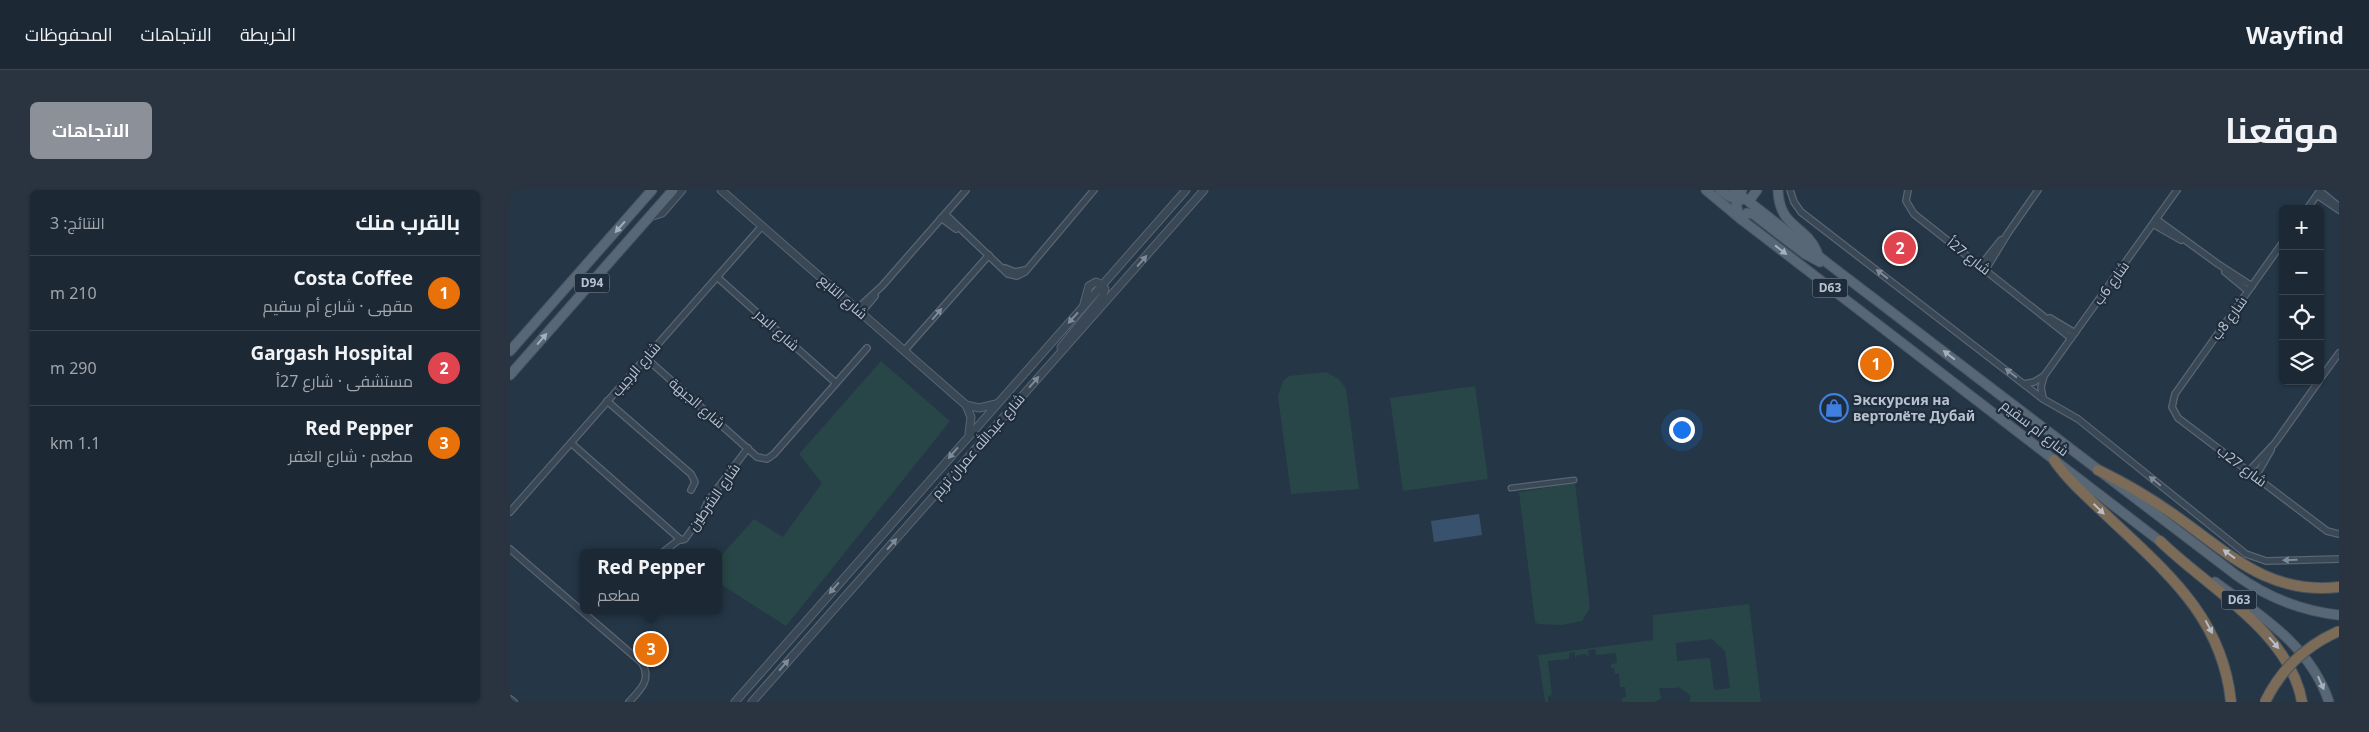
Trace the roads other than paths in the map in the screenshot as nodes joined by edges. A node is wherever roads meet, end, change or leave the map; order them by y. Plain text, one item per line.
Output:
1 (652, 190) edge
2 (673, 190) edge
3 (682, 190) edge
4 (721, 190) edge
5 (966, 190) edge
6 (1094, 190) edge
7 (1186, 190) edge
8 (1204, 190) edge
9 (1706, 190) edge
10 (1720, 190) edge
11 (1757, 190) edge
12 (1778, 190) edge
13 (1790, 190) edge
14 (1908, 190) edge
15 (2038, 190) edge
16 (2177, 190) edge
17 (2319, 192) edge
18 (1736, 193) edge
19 (1749, 201) junction
20 (2310, 205) edge
21 (2339, 208) edge
22 (650, 216) junction
23 (943, 216) junction
24 (1742, 220) junction
25 (2155, 222) junction
26 (762, 226) junction
27 (2279, 248) edge
28 (989, 255) junction
29 (1819, 257) junction
30 (1830, 266) junction
31 (1984, 267) junction
32 (717, 277) junction
33 (1102, 285) junction
34 (2250, 288) junction
35 (859, 311) junction
36 (2073, 336) junction
37 (867, 348) dead end
38 (510, 351) edge
39 (904, 351) junction
40 (2339, 353) edge
41 (646, 358) junction
42 (1052, 362) junction
43 (2324, 374) edge
44 (510, 375) edge
45 (2044, 376) junction
46 (836, 383) junction
47 (2024, 384) junction
48 (2316, 385) edge
49 (2175, 394) joint
50 (2043, 399) junction
51 (607, 401) junction
52 (998, 403) junction
53 (966, 404) junction
54 (968, 436) junction
55 (570, 443) junction
56 (2274, 443) junction
57 (748, 448) junction
58 (2054, 460) junction
59 (2098, 470) junction
60 (2249, 471) junction
61 (2256, 476) junction
62 (1574, 480) dead end
63 (1511, 488) dead end
64 (690, 490) dead end
65 (510, 512) edge
66 (2339, 534) edge
67 (680, 539) junction
68 (2160, 541) junction
69 (510, 548) edge
70 (667, 549) edge
71 (2339, 559) edge
72 (2339, 587) edge
73 (580, 609) edge
74 (586, 614) edge
75 (2339, 615) edge
76 (2339, 631) edge
77 (510, 699) edge
78 (514, 702) edge
79 (629, 702) edge
80 (735, 702) edge
81 (752, 702) edge
82 (2231, 702) edge
83 (2265, 702) edge
84 (2302, 702) edge
85 (2329, 702) edge

1 -> 38 main road, D94
2 - 22 main road, D94
3 - 22 street
4 - 26 street, شارع التابع
5 - 23 street
6 - 28 street
7 - 33 street, شارع عبدالله عمران تريم
42 -> 8 street, شارع عبدالله عمران تريم
9 - 24 main road, شارع أم سقيم / D63
10 - 18 main road, شارع أم سقيم
11 - 19 main road
12 - 29 main road
47 -> 13 street
14 - 31 street, شارع 27أ
15 - 31 street
16 - 25 street, شارع 6ب
17 - 20 street
17 - 21 street
18 - 19 main road, شارع أم سقيم / D63
18 - 24 main road
19 - 29 main road, شارع أم سقيم / D63
44 -> 22 main road, D94
23 - 28 street
23 - 35 street
24 - 30 main road
24 -> 58 main road, شارع أم سقيم / D63
25 - 34 street
25 - 36 street, شارع 6ب
26 - 32 street, شارع الرجيب
26 - 35 street, شارع التابع
27 - 34 street, شارع 8ب
39 -> 28 street
29 - 30 main road, شارع أم سقيم / D63
59 -> 30 main road, شارع أم سقيم / D63
31 - 36 street, شارع 27أ
32 - 41 street, شارع الرجيب
32 - 46 street, شارع البدر
33 - 42 street
33 -> 52 street, شارع عبدالله عمران تريم
34 - 49 street, شارع 8ب
35 - 39 street, شارع التابع
36 - 45 street, شارع 6ب
37 - 46 street, شارع الشرطين
39 - 53 street, شارع التابع
40 - 43 street
41 - 51 street, شارع الرجيب
41 - 57 street, شارع الجبهة
81 -> 42 street, شارع عبدالله عمران تريم
45 - 47 street
45 - 50 street
46 - 57 street, شارع الشرطين
47 - 50 street
48 - 56 street
49 - 60 street, شارع 27ب
71 -> 50 street
51 - 55 street, شارع الرجيب
51 - 64 street
52 - 53 street
52 - 54 street, شارع عبدالله عمران تريم
53 - 54 street
54 -> 80 street, شارع عبدالله عمران تريم
55 - 65 street, شارع الرجيب
55 - 67 street, شارع الشرطين
56 - 60 street
56 - 61 street
57 - 67 street, شارع الشرطين
58 - 68 main road, شارع أم سقيم / D63
58 -> 82 highway
72 -> 59 highway
59 - 75 main road, شارع أم سقيم / D63
60 - 61 street, شارع 27ب
61 - 66 street, شارع 27ب
62 - 63 street
67 - 70 street
68 -> 84 highway
68 -> 85 main road, شارع أم سقيم / D63
69 - 73 street
74 - 79 street
76 - 83 highway, bridge
77 - 78 street

